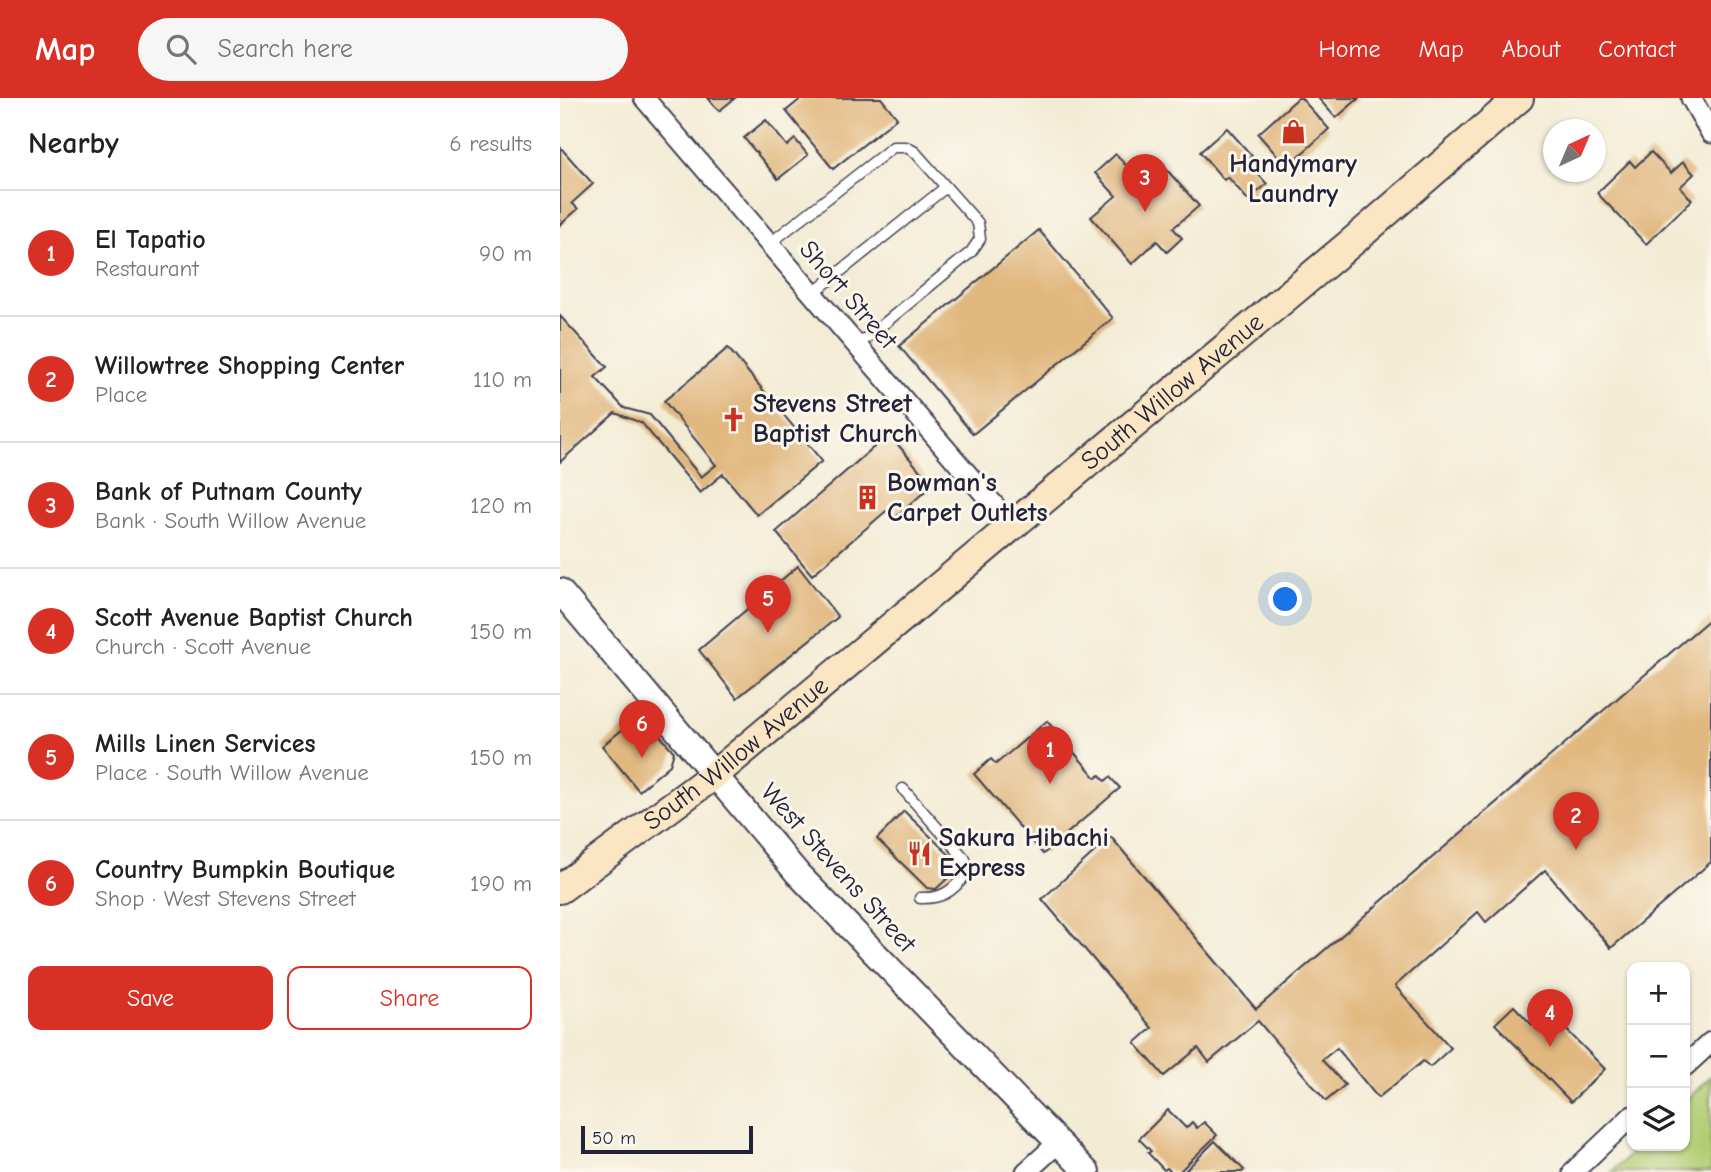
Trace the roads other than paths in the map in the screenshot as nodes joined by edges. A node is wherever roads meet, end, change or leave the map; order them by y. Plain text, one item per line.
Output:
1 (644, 98) edge
2 (1519, 98) edge
3 (1691, 98) edge
4 (1711, 133) edge
5 (946, 187) junction
6 (769, 244) junction
7 (812, 294) junction
8 (857, 346) junction
9 (1012, 526) junction
10 (560, 591) edge
11 (714, 775) junction
12 (903, 789) dead end
13 (560, 889) edge
14 (920, 898) dead end
15 (1711, 1042) edge
16 (1690, 1061) edge
17 (1627, 1121) edge
18 (1059, 1142) junction
19 (1026, 1172) edge
20 (1087, 1172) edge
21 (1573, 1172) edge

1 - 6 street, Short Street
2 - 9 main road, South Willow Avenue
3 - 4 street
5 - 6 lane
5 - 7 lane
5 - 8 lane
6 - 7 street, Short Street
7 - 8 street, Short Street
8 - 9 street, Short Street
9 - 11 main road, South Willow Avenue
10 - 11 street, West Stevens Street
11 - 13 main road, South Willow Avenue
11 - 18 street, West Stevens Street
12 - 14 lane
15 - 16 street
17 - 21 street
18 - 19 street
18 - 20 street, West Stevens Street

